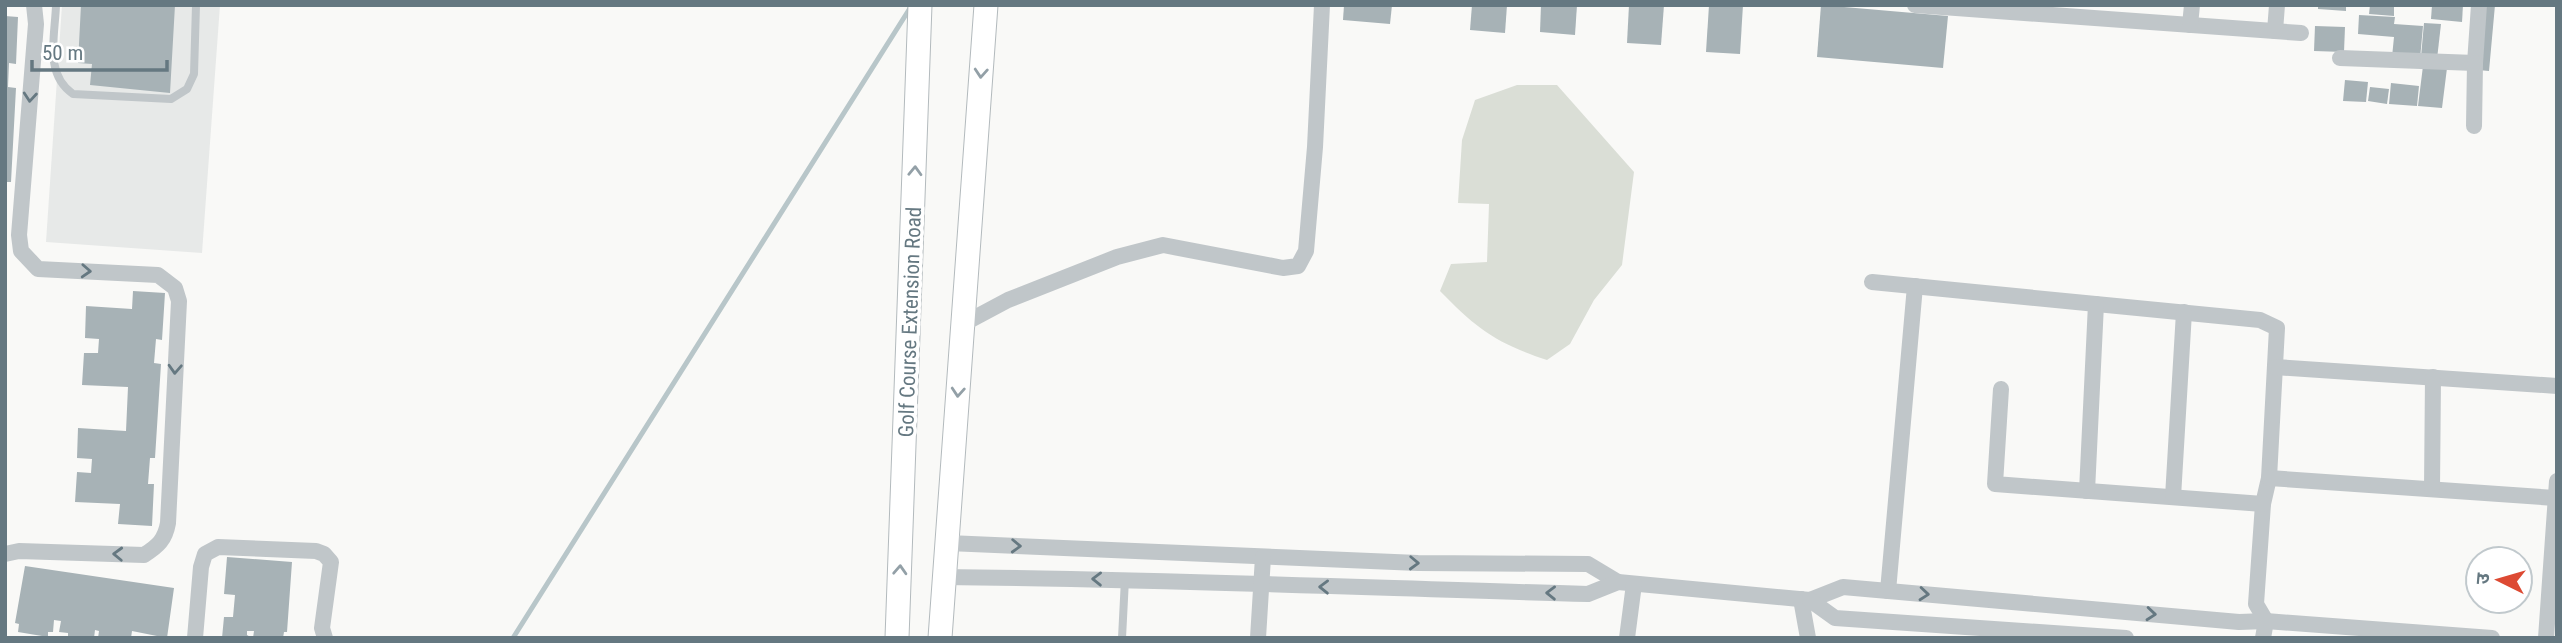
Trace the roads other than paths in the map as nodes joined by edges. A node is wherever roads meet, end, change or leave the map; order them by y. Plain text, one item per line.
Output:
1 (34, 5) edge
2 (56, 5) edge
3 (196, 5) edge
4 (920, 5) edge
5 (986, 5) edge
6 (1322, 5) edge
7 (1915, 5) edge
8 (2192, 5) edge
9 (2277, 5) edge
10 (2479, 5) edge
11 (1980, 8) edge
12 (2190, 25) junction
13 (2274, 31) junction
14 (2301, 33) dead end
15 (2340, 58) dead end
16 (2475, 63) junction
17 (2474, 127) dead end
18 (1872, 282) dead end
19 (1915, 286) junction
20 (2096, 304) junction
21 (2184, 312) junction
22 (963, 324) junction
23 (2275, 367) junction
24 (2433, 377) junction
25 (2557, 386) edge
26 (2001, 390) dead end
27 (2269, 478) junction
28 (2557, 481) edge
29 (2432, 488) junction
30 (2087, 491) junction
31 (2173, 497) junction
32 (2555, 498) edge
33 (2263, 504) junction
34 (948, 543) junction
35 (5, 554) edge
36 (1199, 554) junction
37 (1263, 557) junction
38 (944, 577) junction
39 (1125, 579) junction
40 (1198, 583) junction
41 (1626, 583) junction
42 (1261, 586) junction
43 (1888, 591) junction
44 (1805, 600) junction
45 (2256, 604) junction
46 (2266, 621) junction
47 (2238, 630) edge
48 (1935, 631) edge
49 (195, 638) edge
50 (325, 638) edge
51 (897, 638) edge
52 (940, 638) edge
53 (1122, 638) edge
54 (1258, 638) edge
55 (1627, 638) edge
56 (1808, 638) edge
57 (2126, 638) edge
58 (2263, 638) edge
59 (2492, 638) edge
60 (2546, 638) edge

1 -> 35 street
2 - 3 lane
51 -> 4 main road, Golf Course Extension Road
5 -> 22 main road
6 - 22 street
7 - 11 street
8 - 12 street
9 - 13 street
10 - 16 street
11 - 12 street
12 - 13 street
13 - 14 street
15 - 16 street
16 - 17 street
18 - 19 street
19 - 20 street
19 - 43 street
20 - 21 street
20 - 30 street
21 - 23 street
21 - 31 street
22 -> 34 main road
23 - 24 street
23 - 27 street
24 - 25 street
24 - 29 street
26 - 30 street
27 - 29 street
27 - 33 street
28 - 32 street
29 - 32 street
30 - 31 street
31 - 33 street
32 - 60 street
33 - 45 street
34 -> 36 street
34 - 38 main road
36 - 37 street
36 - 40 street
37 -> 41 street
37 - 42 street
39 -> 38 street
38 - 52 main road
39 - 40 street
39 - 53 lane
40 - 42 street
41 -> 42 street
41 - 44 street
41 - 55 street
42 - 54 street
43 - 44 street
43 -> 47 street
44 - 48 street
44 - 56 street
45 - 46 street
45 - 47 street
46 - 47 street
46 - 58 street
46 - 59 street
48 - 57 street
49 - 50 street

